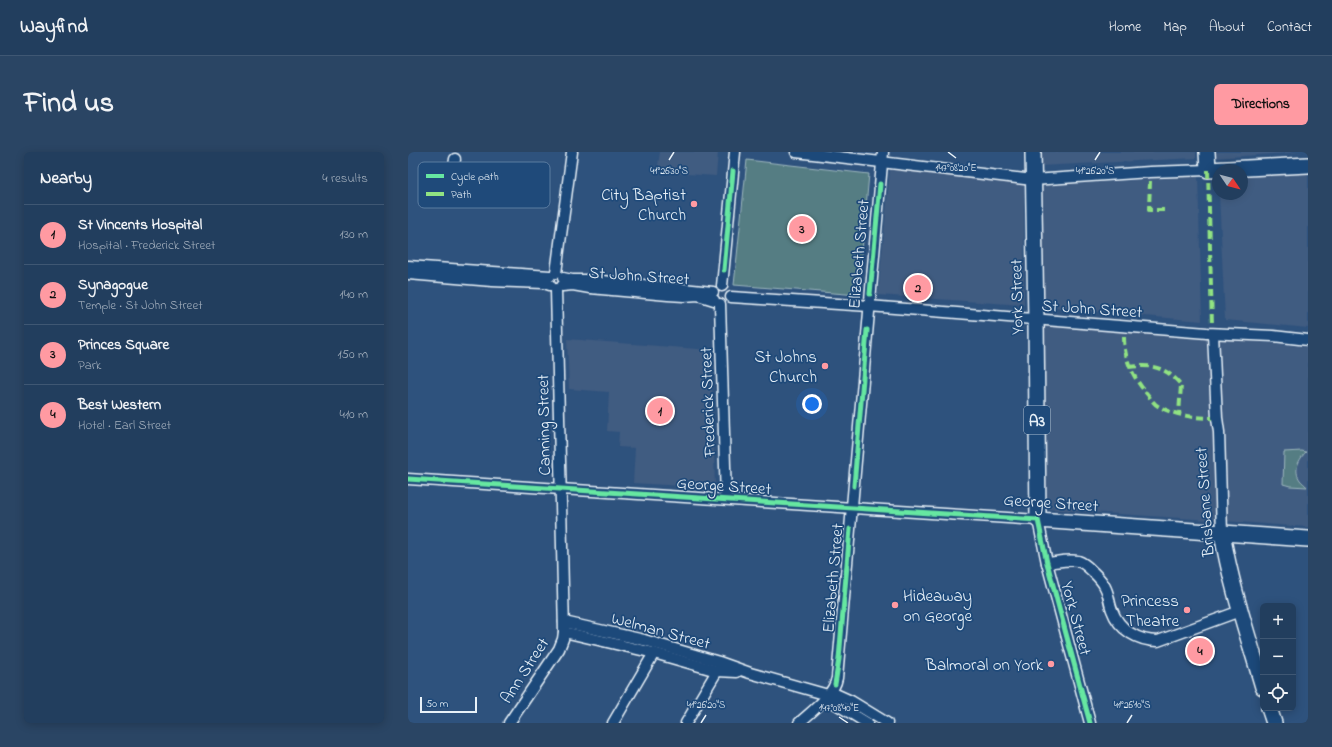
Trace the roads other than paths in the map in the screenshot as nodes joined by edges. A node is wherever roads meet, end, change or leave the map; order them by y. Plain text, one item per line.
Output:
1 (572, 152) edge
2 (735, 152) edge
3 (796, 152) edge
4 (1033, 152) edge
5 (1207, 152) edge
6 (882, 157) edge
7 (455, 159) dead end
8 (455, 162) edge
9 (1308, 165) edge
10 (1208, 170) junction
11 (1033, 180) junction
12 (408, 266) edge
13 (420, 271) junction
14 (408, 274) edge
15 (556, 281) junction
16 (722, 286) junction
17 (731, 297) junction
18 (716, 298) junction
19 (869, 306) junction
20 (1036, 320) junction
21 (1213, 334) junction
22 (1308, 340) edge
23 (408, 479) edge
24 (560, 489) junction
25 (726, 499) junction
26 (852, 508) junction
27 (1038, 520) junction
28 (1222, 533) junction
29 (1308, 539) edge
30 (1048, 563) junction
31 (1240, 612) junction
32 (564, 627) junction
33 (654, 653) junction
34 (717, 671) junction
35 (750, 673) junction
36 (1260, 677) edge
37 (828, 695) junction
38 (1270, 711) edge
39 (509, 723) edge
40 (613, 723) edge
41 (686, 723) edge
42 (799, 723) edge
43 (867, 723) edge
44 (887, 723) edge
45 (1090, 723) edge
46 (1274, 723) edge

1 - 15 street, Canning Street
2 - 16 street
3 - 6 street
4 - 11 highway, York Street / A3
5 - 10 highway
6 - 11 street
6 - 19 street, Elizabeth Street
7 - 8 street
9 - 10 highway
10 - 11 street
11 - 20 highway, York Street / A3
12 - 13 street, St John Street
13 - 14 street, St John Street
13 - 15 street, St John Street
15 - 18 street, St John Street
15 - 24 street, Canning Street
16 - 17 street
16 - 18 street
17 - 18 street
17 - 19 street, St John Street
18 - 25 street, Frederick Street
19 - 20 street, St John Street
19 - 26 street, Elizabeth Street
20 - 21 street, St John Street
20 - 27 highway, York Street / A3
21 - 22 street, St John Street
21 - 28 street, Brisbane Street
23 - 24 street, George Street
24 - 25 street, George Street
24 - 32 street, Canning Street
25 - 26 street, George Street
26 - 27 street, George Street
26 - 37 street, Elizabeth Street
27 - 28 highway, George Street
27 - 30 street, York Street
28 - 29 highway, George Street
28 - 31 highway, Brisbane Street
30 - 31 street
30 - 45 street, York Street
31 - 36 highway, Brisbane Street
32 - 33 street, Welman Street
32 - 35 street, Welman Street
32 - 39 street, Ann Street
33 - 34 street, Welman Street
33 - 40 street
34 - 35 street, Welman Street
34 - 41 street
35 - 37 street, Welman Street
37 - 42 street
37 - 43 street, Welman Street
37 - 44 street, Welman Street
38 - 46 highway

